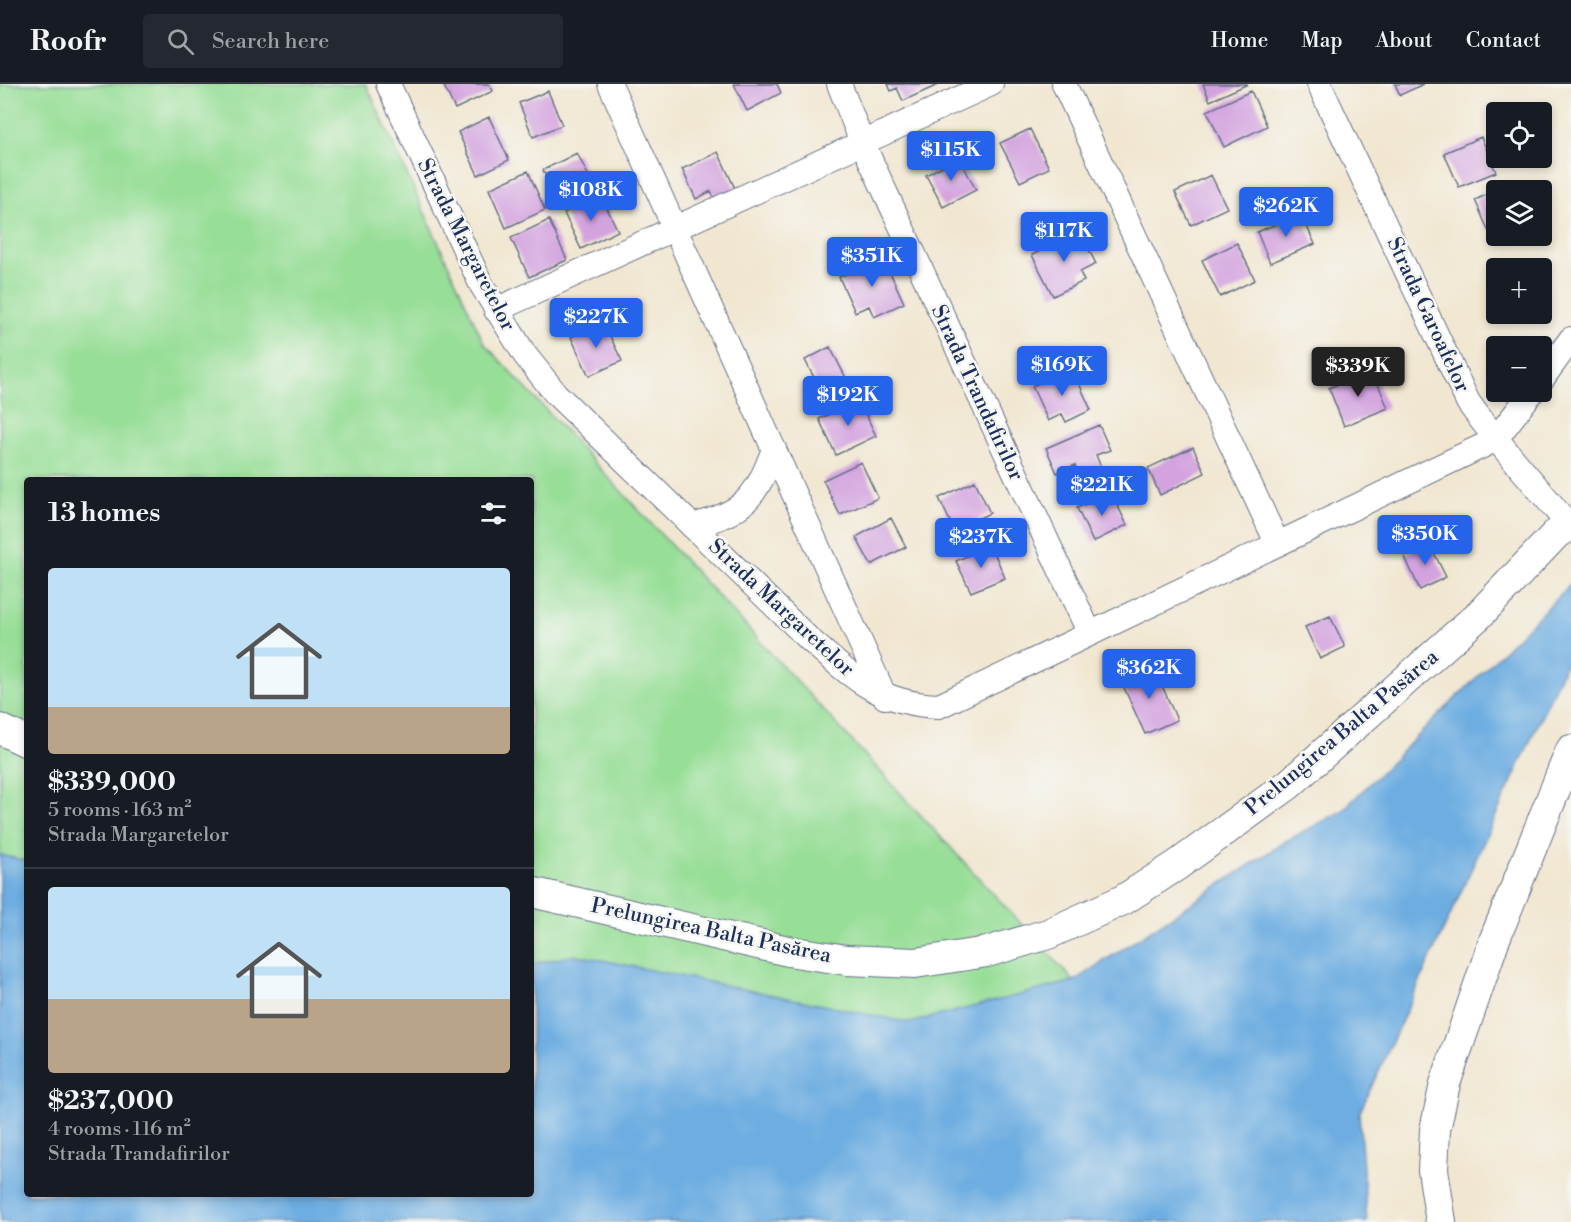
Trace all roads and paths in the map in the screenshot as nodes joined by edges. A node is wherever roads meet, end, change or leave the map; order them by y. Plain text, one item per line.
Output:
1 (388, 84) edge
2 (609, 84) edge
3 (839, 84) edge
4 (991, 84) edge
5 (1064, 84) edge
6 (1319, 84) edge
7 (862, 142) junction
8 (674, 229) junction
9 (496, 310) junction
10 (1571, 339) edge
11 (1552, 365) edge
12 (1524, 402) edge
13 (1495, 440) junction
14 (774, 449) junction
15 (1570, 525) edge
16 (692, 526) junction
17 (1277, 543) junction
18 (1090, 634) junction
19 (885, 697) junction
20 (0, 729) edge
21 (24, 741) edge
22 (1571, 750) edge
23 (534, 893) edge
24 (1441, 1222) edge

1 - 9 street, Strada Margaretelor
2 - 8 street
3 - 7 street, Strada Trandafirilor
4 - 7 street
5 - 17 street
6 - 13 street, Strada Garoafelor
7 - 8 street
7 - 18 street, Strada Trandafirilor
8 - 9 street
8 - 14 street
9 - 16 street, Strada Margaretelor
10 - 11 street
12 - 13 street
13 - 15 street, Strada Garoafelor
13 - 17 street, Strada Margaretelor
14 - 16 street
14 - 19 street
15 - 23 street, Prelungirea Balta Pasărea
16 - 19 street, Strada Margaretelor
17 - 18 street, Strada Margaretelor
18 - 19 street, Strada Margaretelor
20 - 21 street
22 - 24 street

